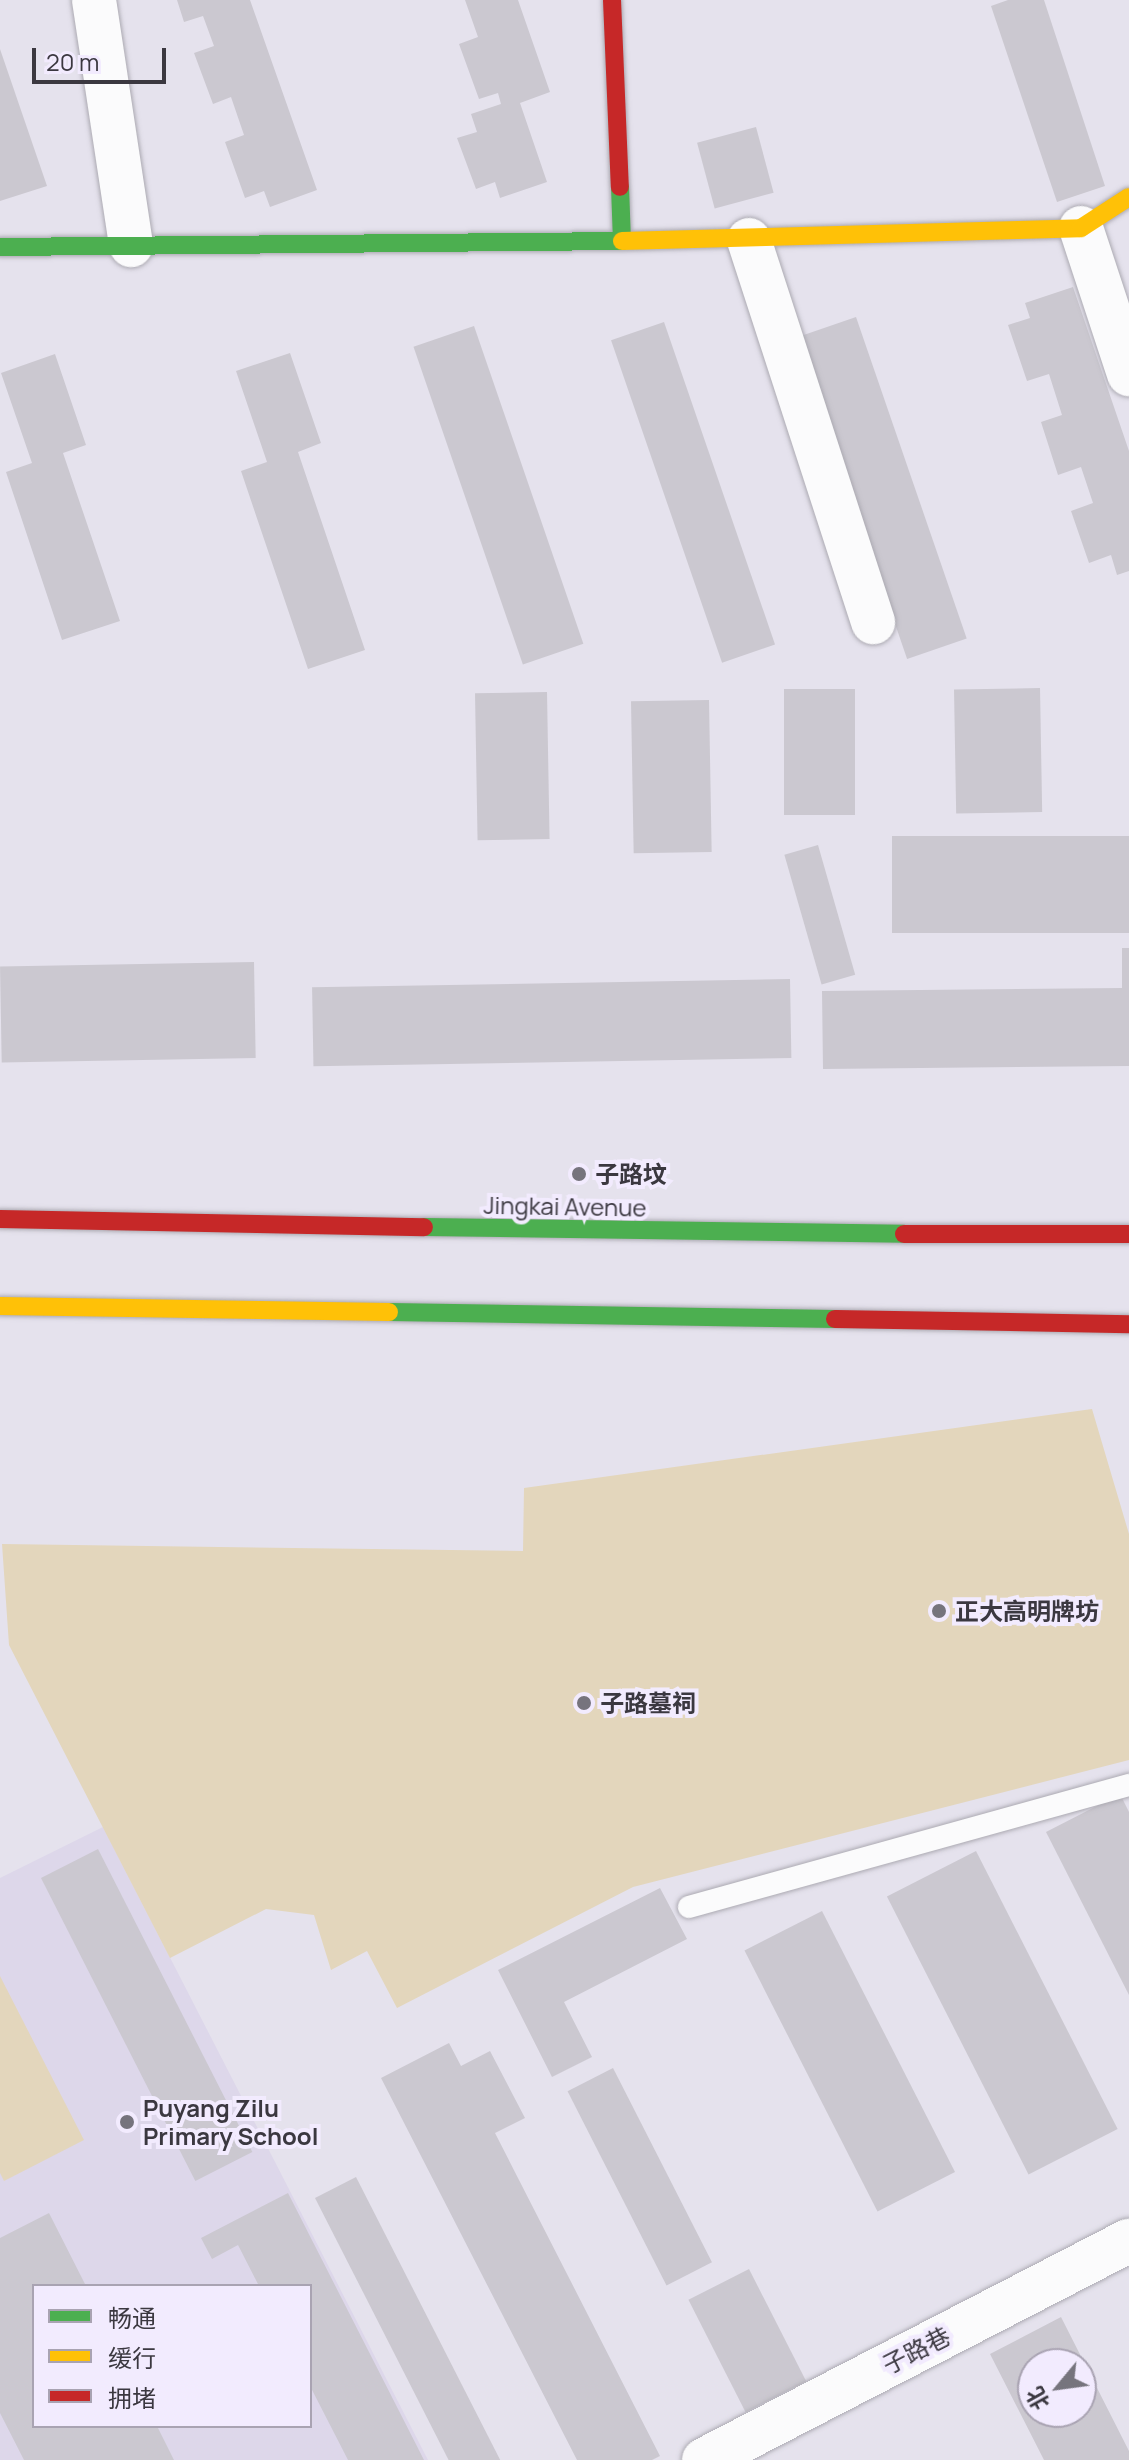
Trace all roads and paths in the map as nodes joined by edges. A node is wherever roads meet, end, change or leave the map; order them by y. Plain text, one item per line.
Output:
1 (94, 0) edge
2 (612, 0) edge
3 (1129, 197) edge
4 (1081, 228) junction
5 (749, 240) junction
6 (622, 241) junction
7 (131, 245) junction
8 (0, 247) edge
9 (1129, 374) edge
10 (873, 622) dead end
11 (0, 1219) edge
12 (1129, 1234) edge
13 (0, 1306) edge
14 (1129, 1324) edge
15 (1129, 1785) edge
16 (689, 1907) dead end
17 (1129, 2241) edge
18 (704, 2460) edge

1 - 7 street
2 - 6 main road
3 - 4 main road
4 - 5 main road
4 - 9 street
5 - 6 main road
5 - 10 street
6 - 7 main road
7 - 8 main road
11 - 12 main road, Jingkai Avenue
13 - 14 main road
15 - 16 lane
17 - 18 street, 子路巷

